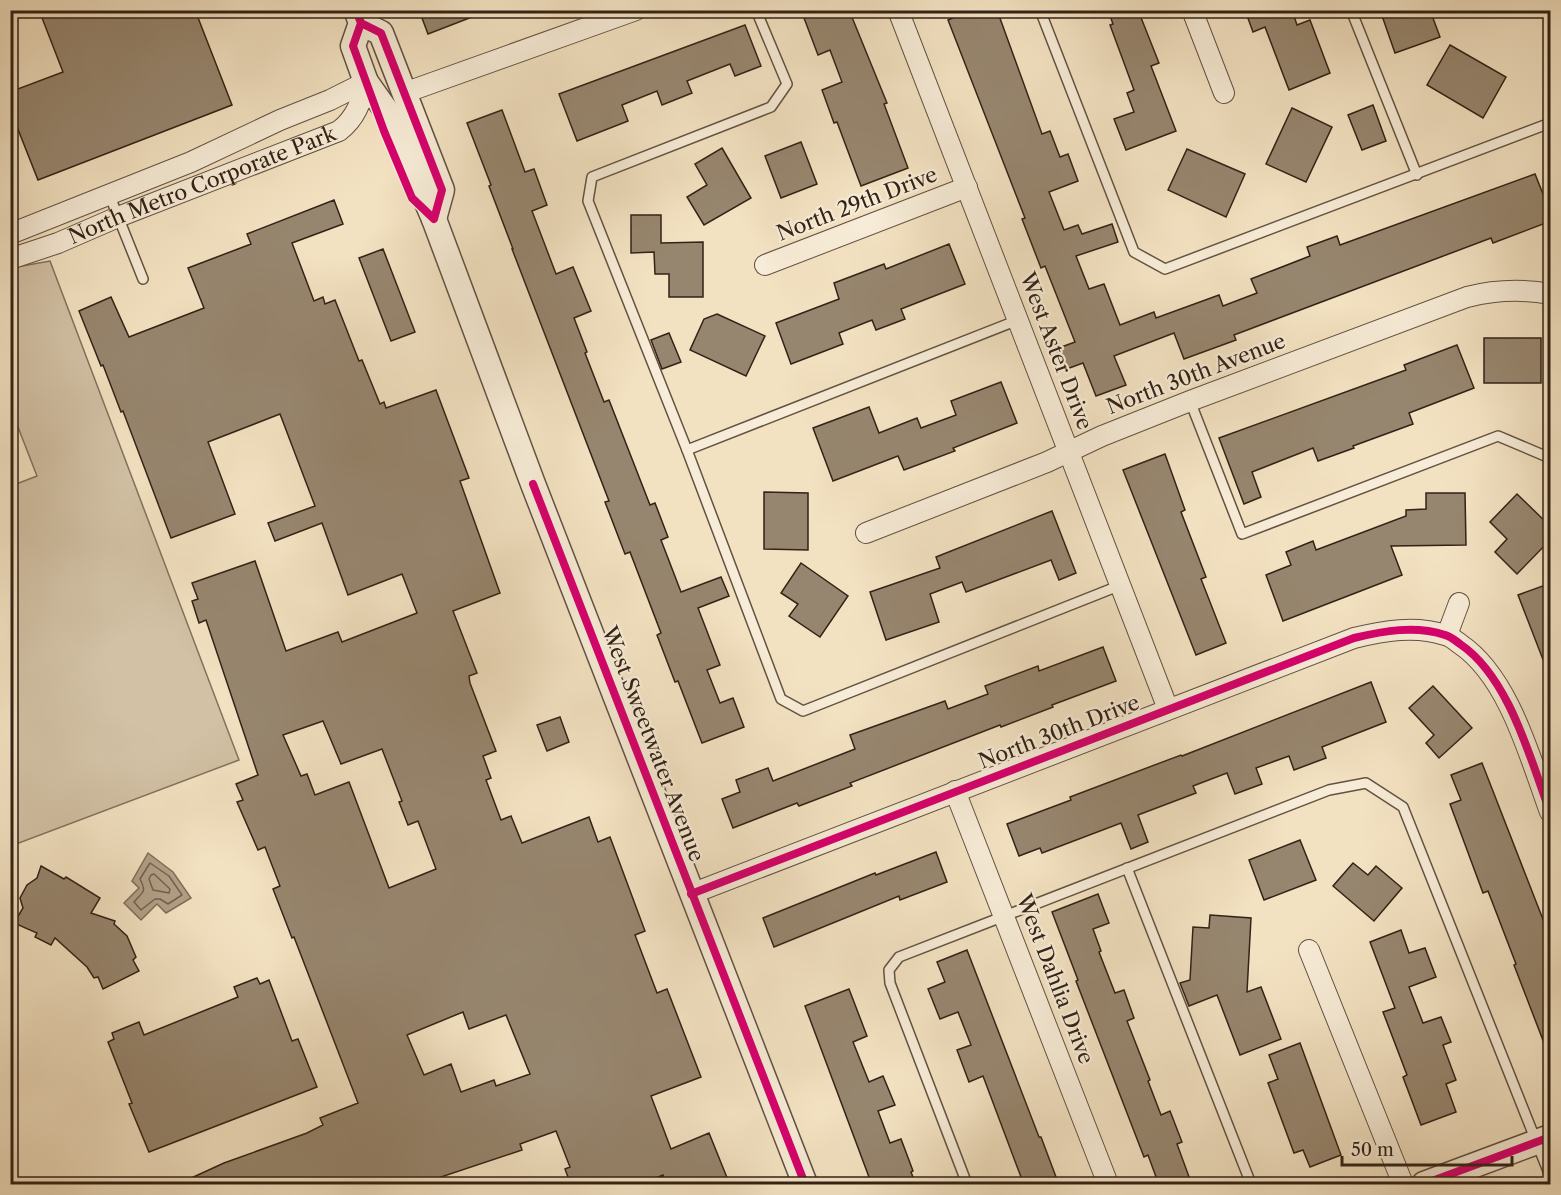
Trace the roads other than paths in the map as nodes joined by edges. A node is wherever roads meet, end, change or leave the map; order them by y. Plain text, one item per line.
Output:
1 (636, 10) edge
2 (756, 10) edge
3 (898, 10) edge
4 (1040, 10) edge
5 (1192, 10) edge
6 (1352, 10) edge
7 (366, 22) edge
8 (366, 82) junction
9 (404, 93) junction
10 (1224, 93) dead end
11 (1551, 123) edge
12 (387, 124) junction
13 (1417, 175) junction
14 (967, 187) junction
15 (109, 194) junction
16 (118, 217) junction
17 (434, 219) junction
18 (10, 234) edge
19 (10, 259) edge
20 (765, 265) dead end
21 (143, 279) dead end
22 (1551, 294) edge
23 (1018, 320) junction
24 (1190, 401) junction
25 (687, 450) junction
26 (1069, 452) junction
27 (1551, 458) edge
28 (866, 532) dead end
29 (1121, 585) junction
30 (1459, 603) dead end
31 (1447, 635) junction
32 (1168, 709) junction
33 (955, 791) junction
34 (1551, 812) edge
35 (1127, 868) junction
36 (691, 894) junction
37 (1005, 915) junction
38 (1309, 950) dead end
39 (1543, 1139) edge
40 (1551, 1176) edge
41 (805, 1185) edge
42 (967, 1185) edge
43 (1108, 1185) edge
44 (1251, 1185) edge
45 (1403, 1185) edge
46 (1424, 1185) edge

1 - 9 street
2 - 25 lane
3 - 14 street, West Aster Drive
4 - 13 lane
5 - 10 street
6 - 13 lane
7 - 8 street
7 - 9 street
8 - 9 street
8 - 12 street, West Sweetwater Avenue
8 - 15 street, North Metro Corporate Park
8 - 16 street, North Metro Corporate Park
9 - 12 street
9 - 17 street
11 - 13 lane
12 - 17 street, West Sweetwater Avenue
14 - 20 street, North 29th Drive
14 - 23 street, West Aster Drive
15 - 16 lane
15 - 18 street, North Metro Corporate Park
16 - 19 street, North Metro Corporate Park
16 - 21 lane
17 - 36 street, West Sweetwater Avenue
22 - 24 street, North 30th Avenue
23 - 25 lane
23 - 26 street, West Aster Drive
24 - 26 street, North 30th Avenue
24 - 27 lane
25 - 29 lane
26 - 28 street, North 30th Avenue
26 - 29 street, West Aster Drive
29 - 32 street, West Aster Drive
30 - 31 street
31 - 32 street, North 30th Drive
31 - 34 street
32 - 33 street, North 30th Drive
33 - 36 street, North 30th Drive
33 - 37 street, West Dahlia Drive
35 - 37 lane
35 - 39 lane
35 - 44 lane
36 - 41 street, West Sweetwater Avenue
37 - 42 lane
37 - 43 street, West Dahlia Drive
38 - 45 street
39 - 40 lane
39 - 46 street

